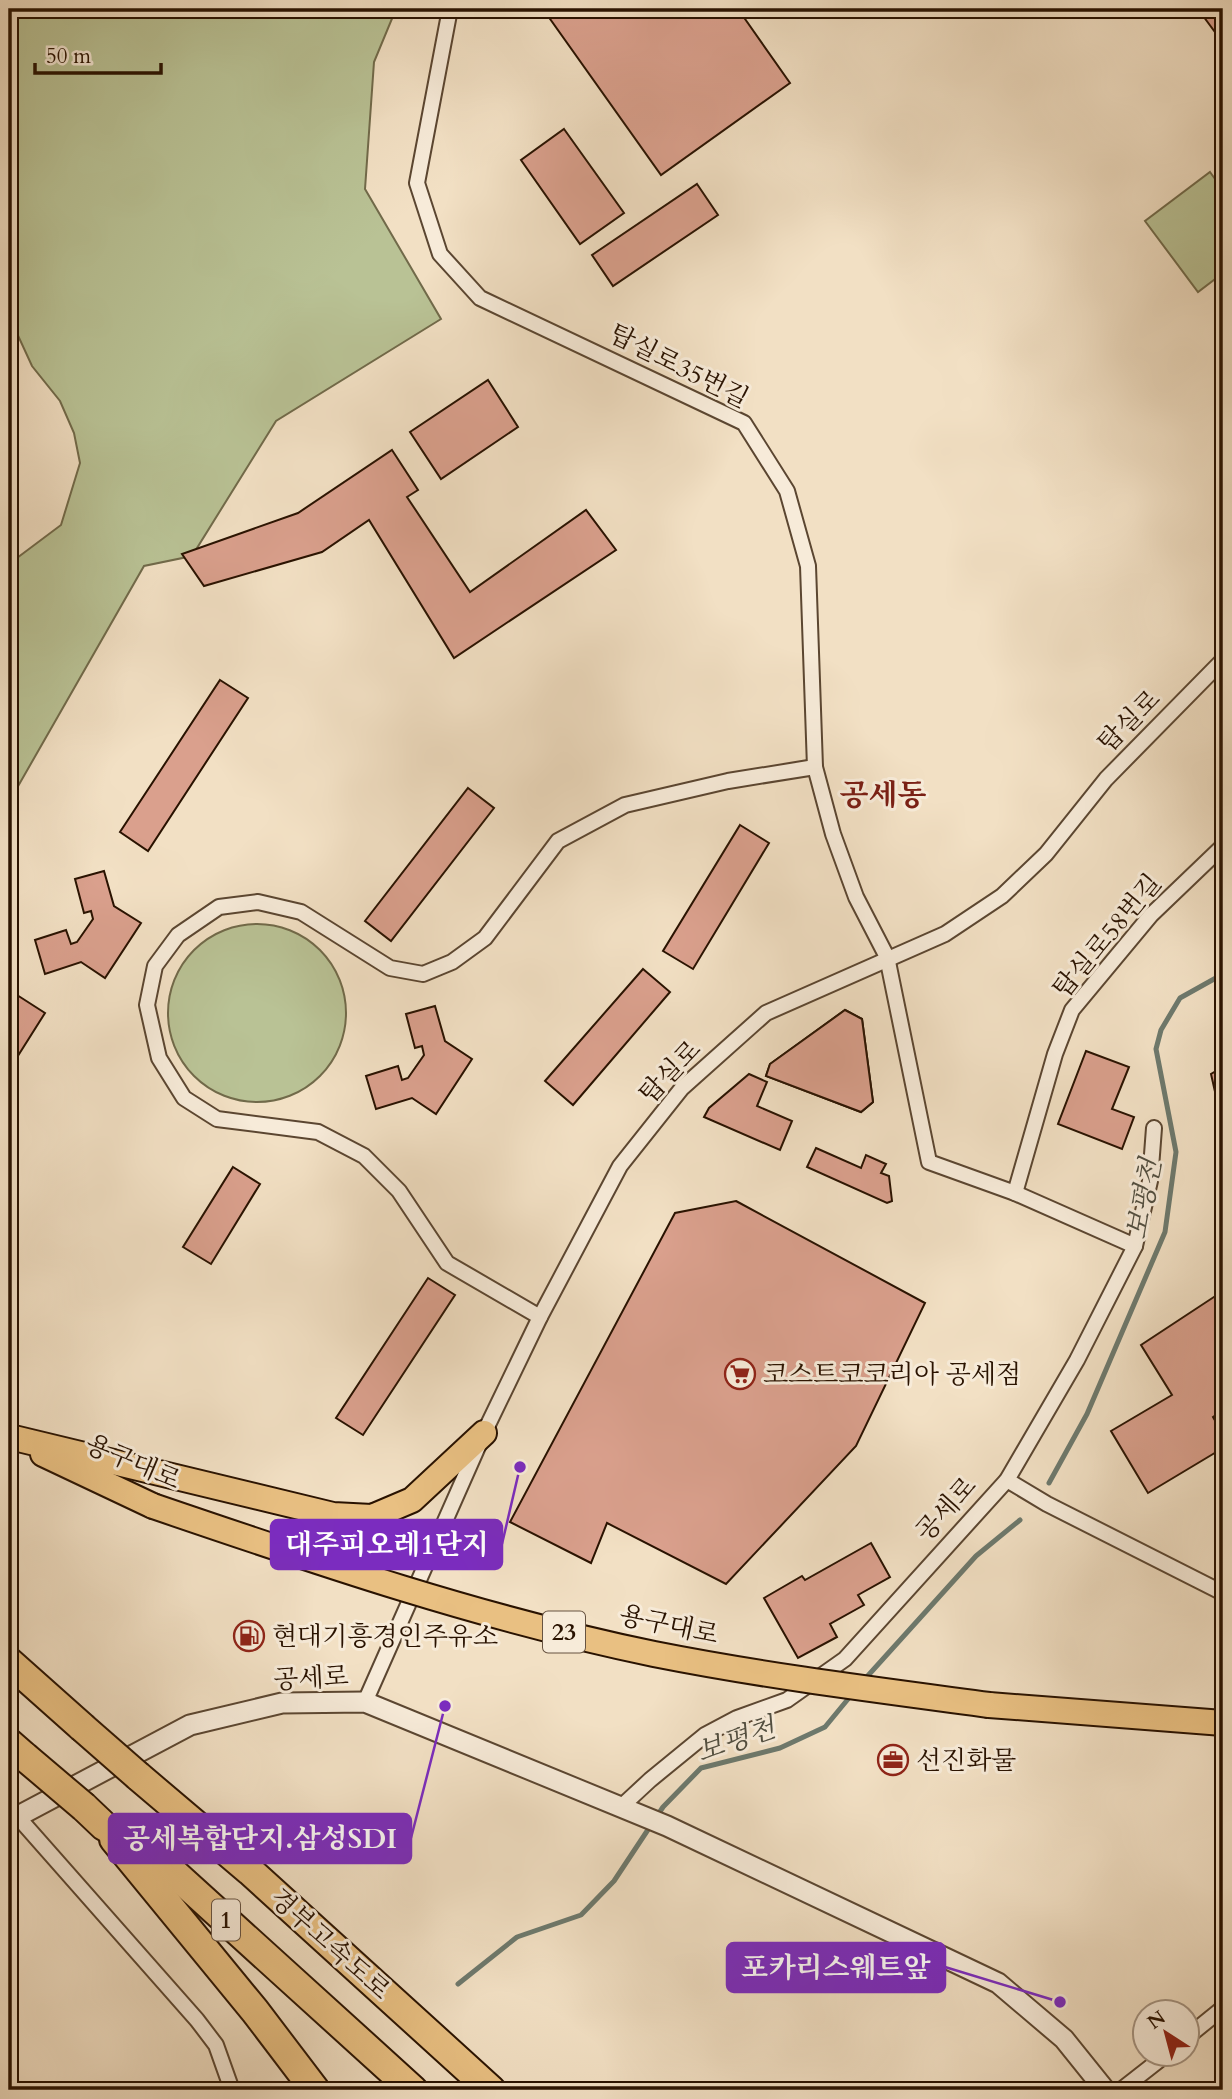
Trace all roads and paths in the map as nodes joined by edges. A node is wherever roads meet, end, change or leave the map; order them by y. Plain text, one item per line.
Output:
1 (450, 9) edge
2 (1223, 660) edge
3 (815, 767) junction
4 (1223, 846) edge
5 (887, 957) junction
6 (1154, 1128) dead end
7 (1015, 1193) junction
8 (1135, 1246) junction
9 (540, 1317) junction
10 (484, 1433) junction
11 (10, 1436) edge
12 (1007, 1480) junction
13 (1221, 1589) edge
14 (9, 1662) edge
15 (365, 1702) junction
16 (1223, 1723) edge
17 (17, 1750) edge
18 (628, 1809) junction
19 (94, 1816) junction
20 (13, 1818) edge
21 (1223, 2008) edge
22 (1200, 2027) edge
23 (1148, 2068) edge
24 (311, 2087) edge
25 (232, 2090) edge
26 (413, 2090) edge
27 (491, 2090) edge
28 (1105, 2090) edge
29 (1121, 2090) edge

1 - 3 street, 탑실로35번길
2 - 5 street, 탑실로
3 - 5 street, 탑실로35번길
3 - 9 street
4 - 7 street, 탑실로58번길
5 - 7 street, 탑실로35번길
5 - 9 street, 탑실로
6 - 8 street, 공세로
7 - 8 street
8 - 12 street, 공세로
9 - 10 street, 탑실로
10 - 11 highway
10 - 15 street, 탑실로
11 - 16 highway, 용구대로 / 23, bridge
12 - 13 street
12 - 18 street, 공세로
14 - 27 highway, 경부고속도로 / 1, bridge
15 - 18 street, 공세로
15 - 20 street, 공세로
17 - 19 highway, 경부고속도로 / 1, bridge
18 - 28 street
19 - 24 highway
19 - 26 highway, 경부고속도로 / 1
20 - 25 street
21 - 22 street
23 - 29 street

